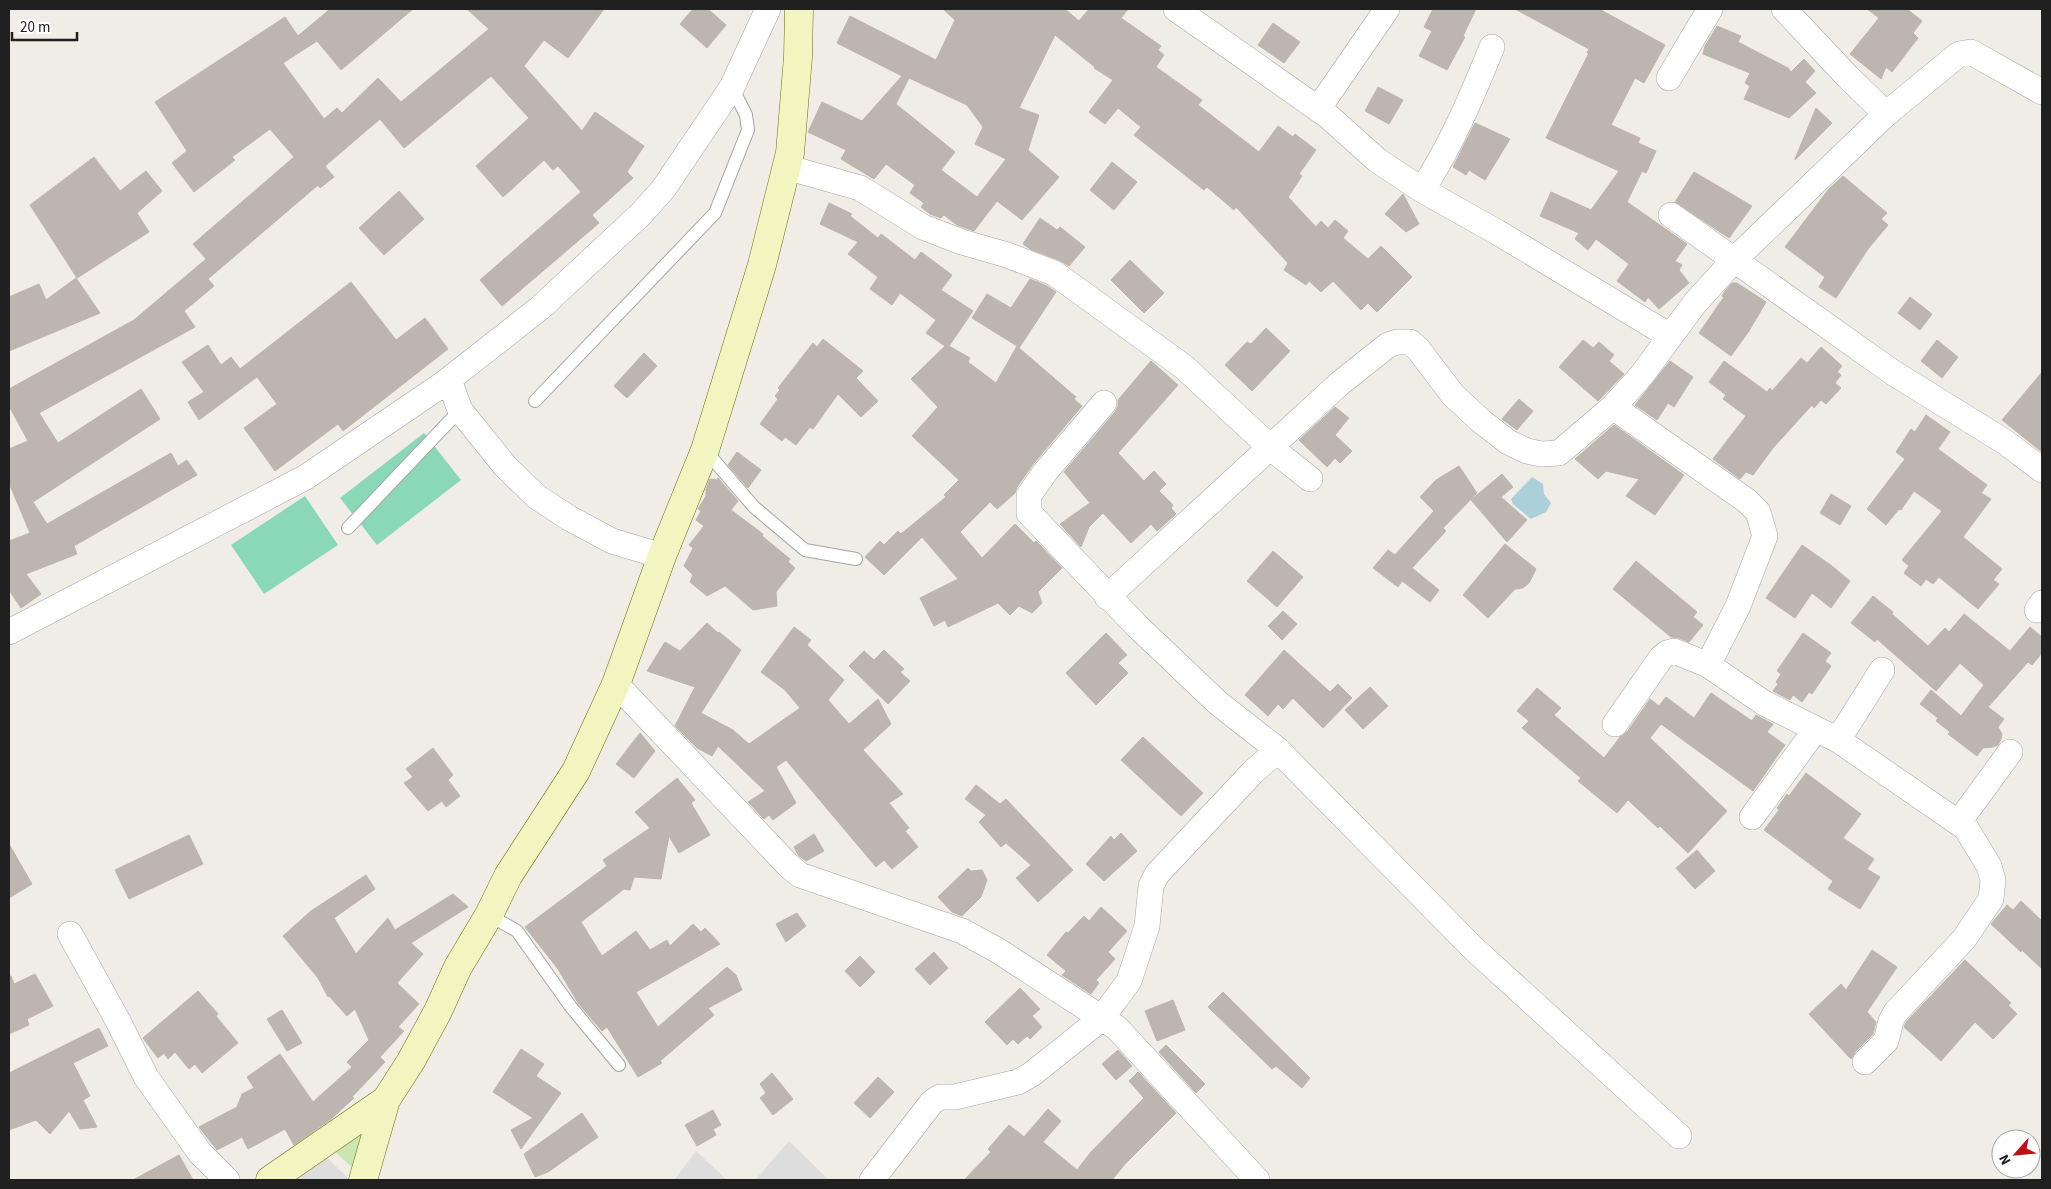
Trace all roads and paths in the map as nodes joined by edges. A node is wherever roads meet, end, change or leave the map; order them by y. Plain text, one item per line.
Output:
1 (768, 9) edge
2 (799, 9) edge
3 (1176, 9) edge
4 (1387, 9) edge
5 (1710, 9) edge
6 (1784, 9) edge
7 (1492, 47) dead end
8 (1669, 78) dead end
9 (732, 87) junction
10 (2042, 92) edge
11 (1318, 109) junction
12 (1886, 114) junction
13 (786, 167) junction
14 (1422, 190) junction
15 (1671, 215) dead end
16 (1734, 260) junction
17 (1670, 336) junction
18 (449, 380) junction
19 (535, 401) dead end
20 (1104, 403) dead end
21 (1613, 407) junction
22 (460, 410) junction
23 (1271, 448) junction
24 (705, 450) junction
25 (2042, 470) edge
26 (1310, 479) dead end
27 (348, 528) dead end
28 (662, 556) junction
29 (856, 559) dead end
30 (1108, 597) junction
31 (9, 632) edge
32 (1708, 665) junction
33 (1882, 670) dead end
34 (616, 684) junction
35 (1614, 724) dead end
36 (1816, 729) junction
37 (1838, 740) junction
38 (1278, 750) junction
39 (2010, 752) dead end
40 (1752, 817) dead end
41 (1959, 822) junction
42 (489, 915) junction
43 (70, 934) dead end
44 (1101, 1019) junction
45 (1865, 1062) dead end
46 (619, 1064) dead end
47 (386, 1100) junction
48 (1679, 1136) dead end
49 (227, 1180) edge
50 (270, 1180) edge
51 (363, 1180) edge
52 (872, 1180) edge
53 (1257, 1180) edge

1 - 9 street
2 - 13 street
3 - 11 street
4 - 11 street
5 - 8 street
6 - 12 street
7 - 14 street
9 - 18 street
9 - 19 lane
10 - 12 street
11 - 14 street
12 - 16 street
13 - 23 street
13 - 24 street
14 - 17 street
15 - 16 street
16 - 17 street
16 - 25 street
17 - 21 street
18 - 22 street
18 - 31 street
20 - 30 street
21 - 23 street
21 - 32 street
22 - 27 lane
22 - 28 street
23 - 26 street
23 - 30 street
24 - 28 street
24 - 29 lane
28 - 34 street
30 - 38 street
32 - 35 street
32 - 36 street
33 - 37 street
34 - 42 street
34 - 44 street
36 - 37 street
36 - 40 street
37 - 41 street
38 - 44 street
38 - 48 street
39 - 41 street
41 - 45 street
42 - 46 lane
42 - 47 street
43 - 49 street
44 - 52 street
44 - 53 street
47 - 50 street
47 - 51 street

